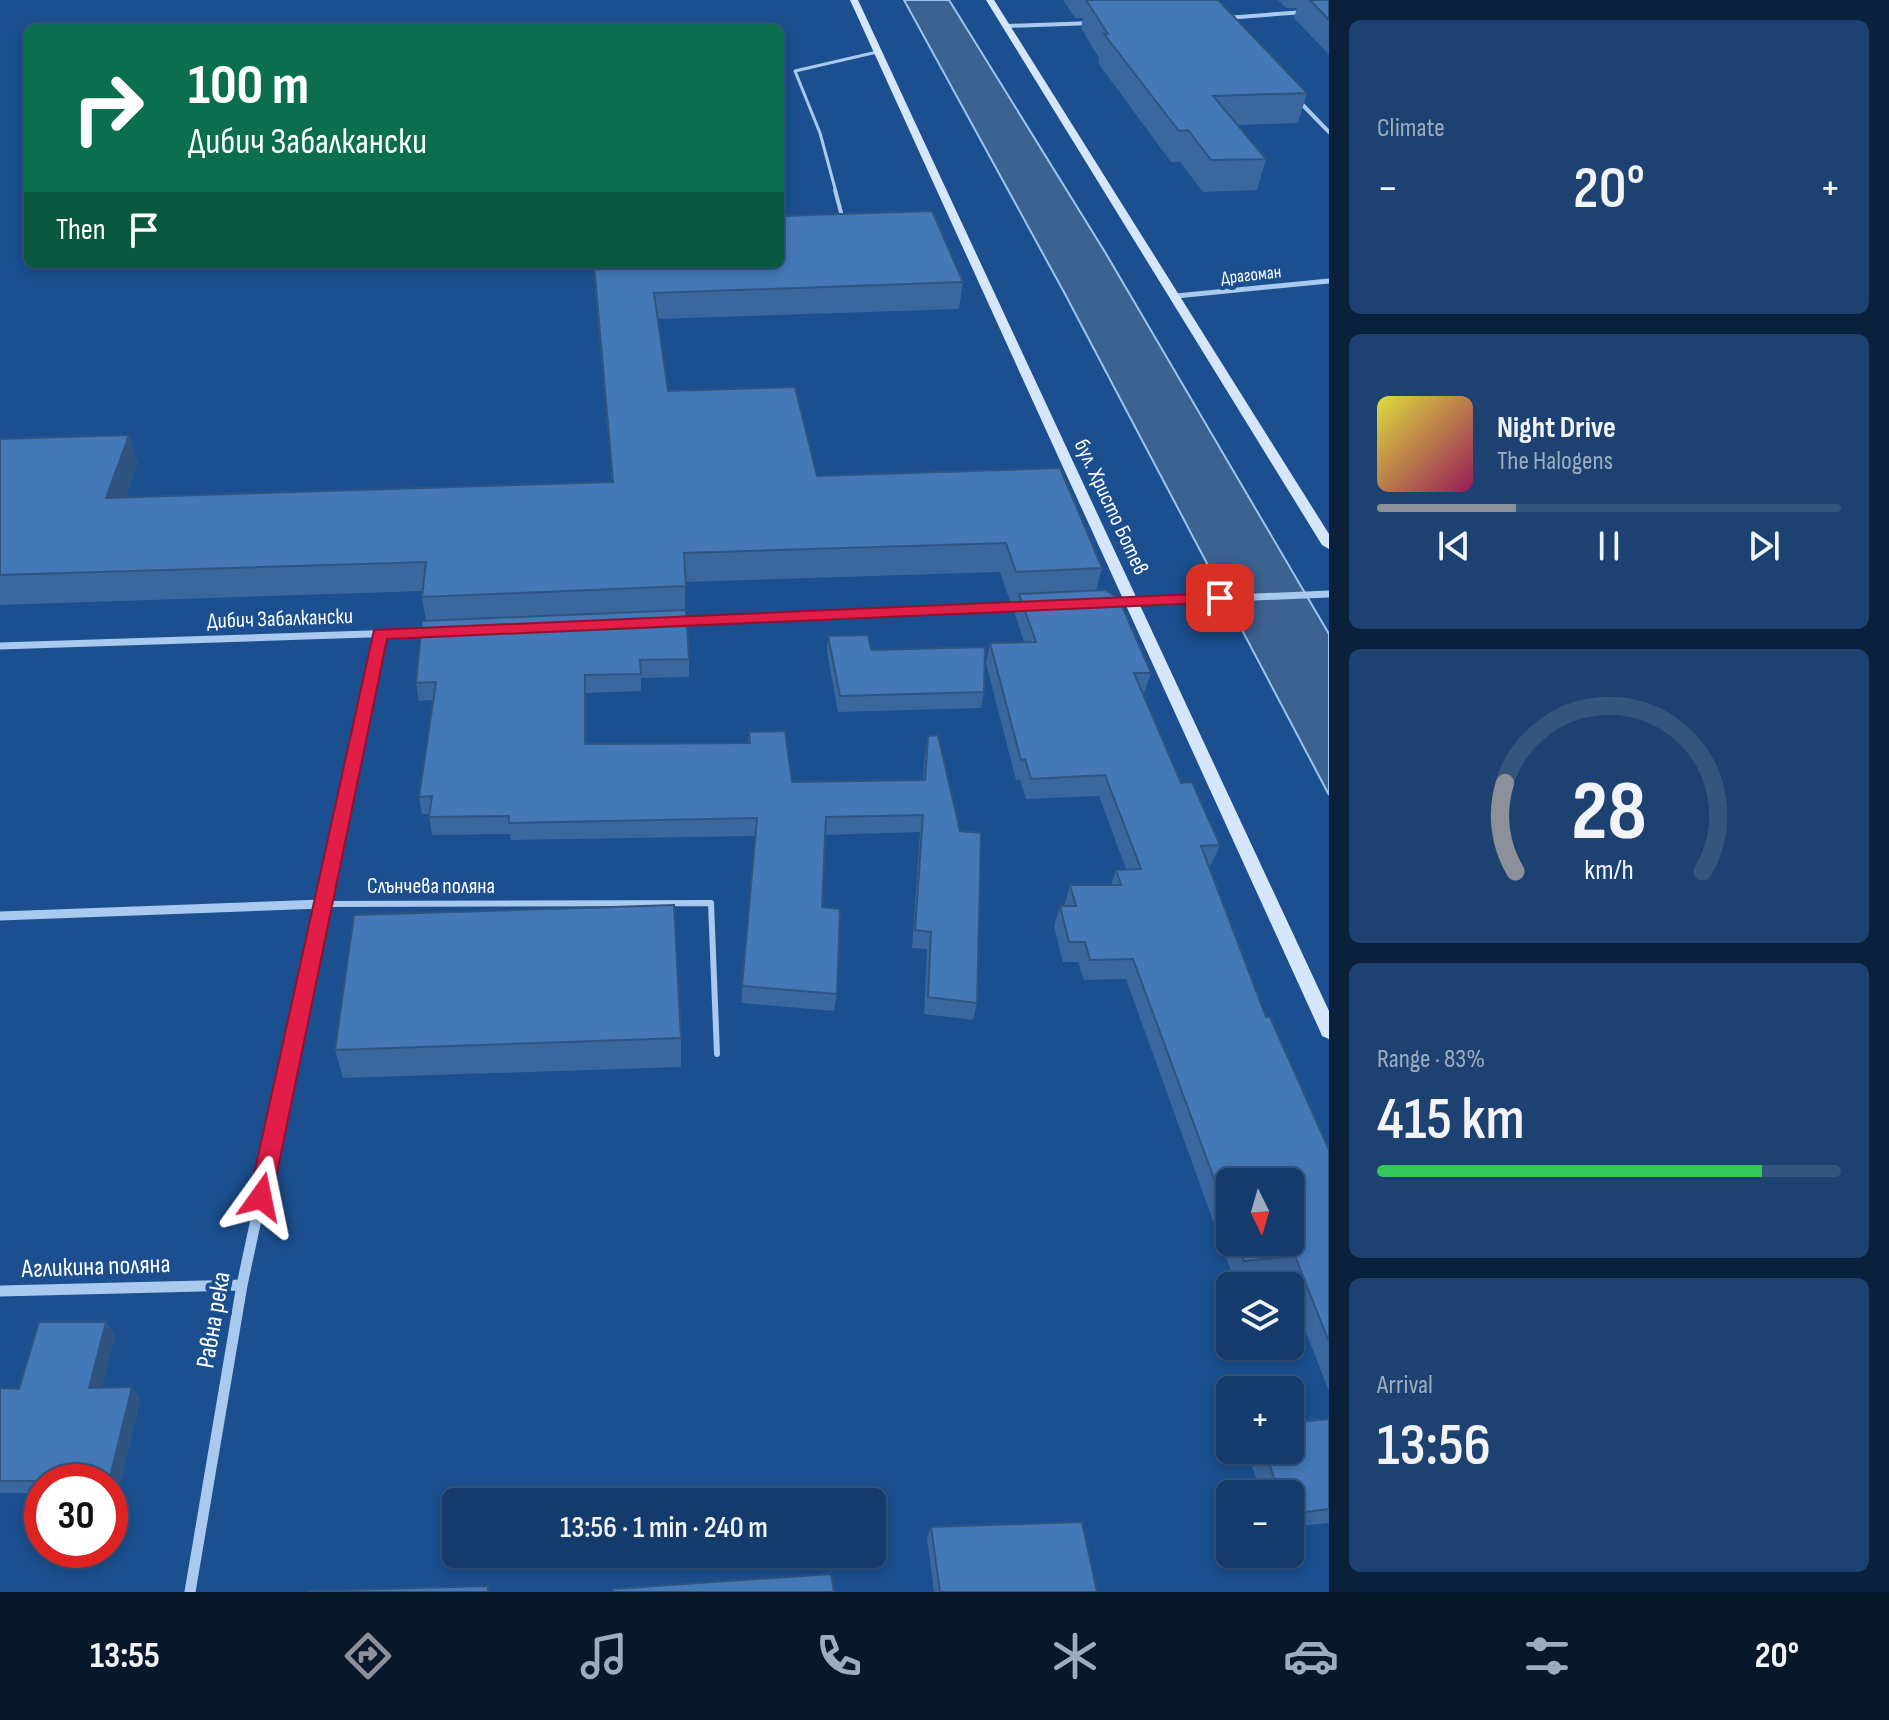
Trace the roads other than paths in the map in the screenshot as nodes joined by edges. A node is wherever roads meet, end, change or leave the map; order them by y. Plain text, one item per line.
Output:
1 (854, 0) edge
2 (990, 0) edge
3 (1315, 11) edge
4 (1097, 23) edge
5 (1007, 26) junction
6 (1228, 30) edge
7 (877, 52) junction
8 (1295, 97) edge
9 (1329, 119) edge
10 (1318, 120) junction
11 (1329, 132) edge
12 (843, 224) edge
13 (1329, 281) edge
14 (1176, 296) junction
15 (1329, 545) edge
16 (1329, 594) edge
17 (1134, 602) junction
18 (1102, 603) edge
19 (1039, 606) edge
20 (663, 621) edge
21 (443, 631) edge
22 (380, 634) junction
23 (0, 646) edge
24 (322, 904) junction
25 (0, 916) edge
26 (1329, 1031) edge
27 (717, 1054) dead end
28 (242, 1285) junction
29 (0, 1291) edge
30 (190, 1592) edge

1 - 7 main road, бул. Христо Ботев
2 - 5 main road
3 - 6 street
4 - 5 street
5 - 14 main road
7 - 12 lane
7 - 17 main road, бул. Христо Ботев
8 - 10 street
9 - 10 street
10 - 11 street
13 - 14 street, Драгоман
14 - 15 main road
16 - 17 street
17 - 18 street
17 - 26 main road, бул. Христо Ботев
19 - 20 street
21 - 22 street, Дибич Забалкански
22 - 23 street, Дибич Забалкански
22 - 24 street, Равна река
24 - 25 street, Слънчева поляна
24 - 27 lane, Слънчева поляна
24 - 28 street, Равна река
28 - 29 street, Агликина поляна
28 - 30 street, Равна река

